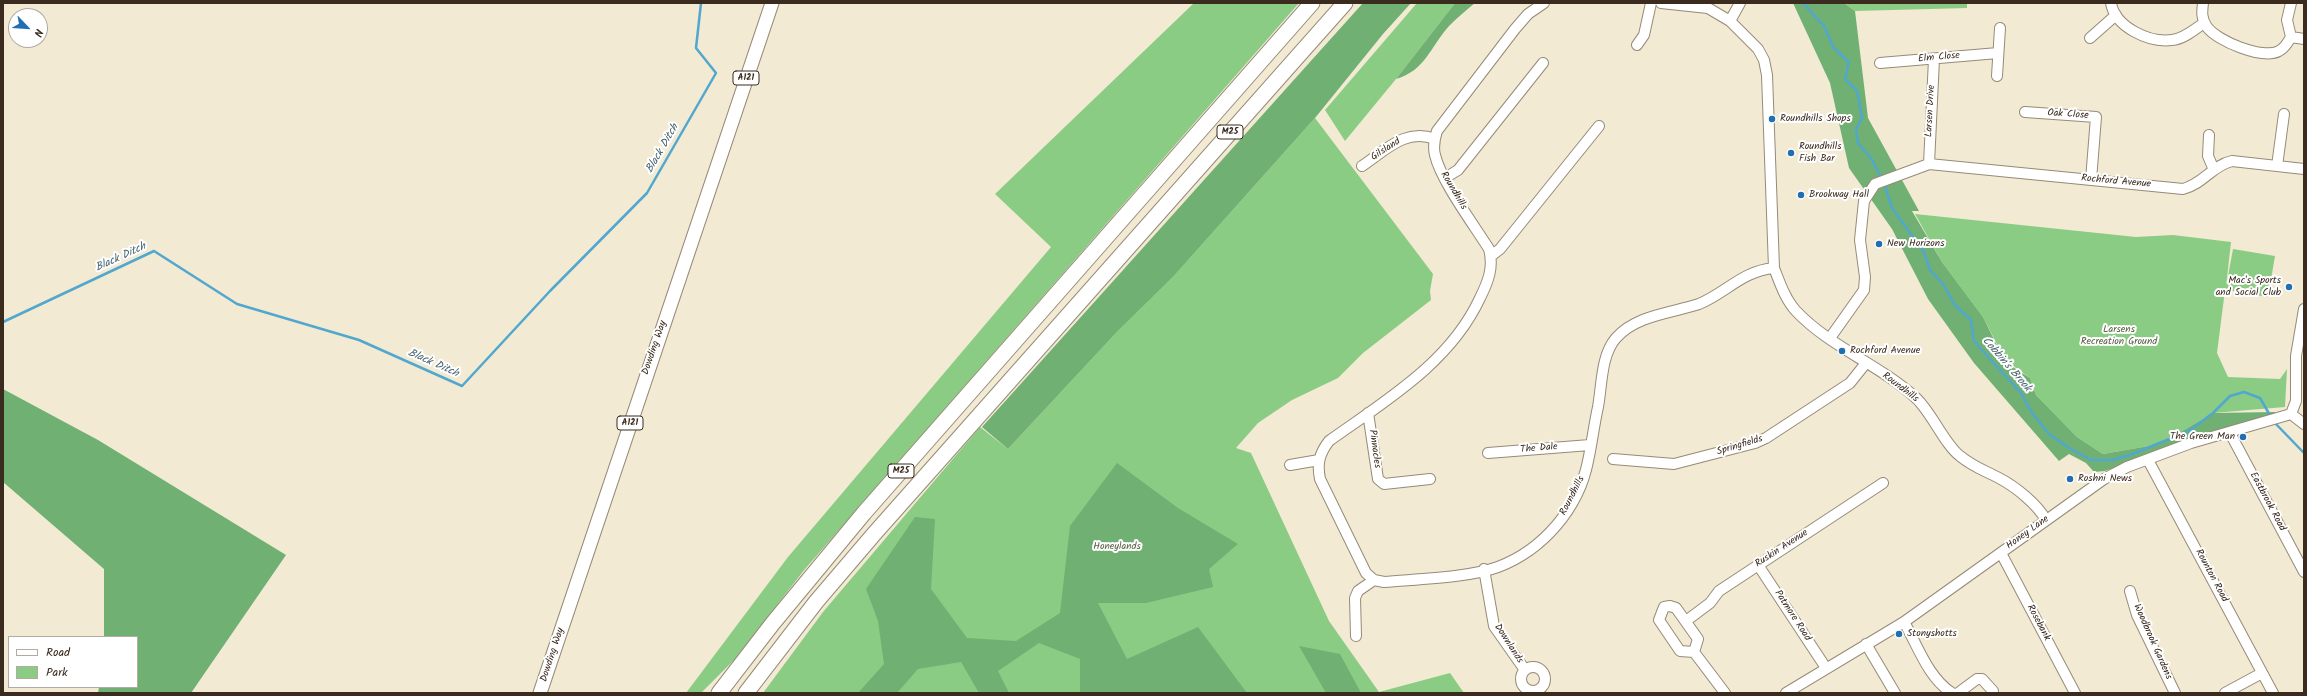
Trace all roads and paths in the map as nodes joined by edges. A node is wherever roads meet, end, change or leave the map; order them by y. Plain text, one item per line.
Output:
1 (772, 3) edge
2 (1312, 3) edge
3 (1345, 3) edge
4 (1544, 3) edge
5 (1651, 3) edge
6 (1661, 3) edge
7 (1740, 3) edge
8 (2111, 3) edge
9 (2203, 3) edge
10 (2291, 3) edge
11 (2116, 15) junction
12 (1730, 21) junction
13 (2204, 22) junction
14 (2000, 28) dead end
15 (2291, 37) junction
16 (2090, 38) dead end
17 (2304, 39) edge
18 (1637, 45) dead end
19 (1998, 53) junction
20 (1934, 59) junction
21 (1542, 63) dead end
22 (1880, 64) dead end
23 (1997, 76) dead end
24 (2025, 112) dead end
25 (2284, 114) dead end
26 (1599, 126) dead end
27 (2210, 135) dead end
28 (1435, 139) junction
29 (1929, 164) junction
30 (1362, 166) dead end
31 (2277, 166) junction
32 (2304, 169) edge
33 (2214, 170) junction
34 (1445, 178) junction
35 (2091, 180) junction
36 (1491, 256) junction
37 (1774, 268) junction
38 (2304, 309) edge
39 (1830, 338) junction
40 (1866, 363) junction
41 (2300, 393) edge
42 (1368, 413) junction
43 (2291, 414) junction
44 (2304, 424) edge
45 (2230, 433) junction
46 (1590, 445) junction
47 (1488, 453) dead end
48 (1613, 458) dead end
49 (1319, 460) junction
50 (2148, 460) junction
51 (1290, 465) dead end
52 (1430, 479) dead end
53 (1883, 483) dead end
54 (2046, 520) junction
55 (2001, 553) junction
56 (1758, 565) junction
57 (1484, 569) junction
58 (2304, 572) edge
59 (1374, 580) junction
60 (2130, 591) dead end
61 (1686, 621) junction
62 (1904, 622) junction
63 (1356, 636) dead end
64 (1866, 644) junction
65 (1694, 652) junction
66 (1826, 668) junction
67 (1525, 670) dead end
68 (2262, 673) junction
69 (1993, 691) dead end
70 (540, 693) edge
71 (719, 693) edge
72 (746, 693) edge
73 (1725, 693) edge
74 (1786, 693) edge
75 (1895, 693) edge
76 (1952, 693) edge
77 (1958, 693) edge
78 (2075, 693) edge
79 (2175, 693) edge
80 (2225, 693) edge
81 (2273, 693) edge

1 - 70 main road, Dowding Way / A121
2 - 71 highway, M25
3 - 72 highway, M25
4 - 28 street
5 - 18 street
6 - 12 street, Roundhills
7 - 12 street
8 - 11 street
9 - 13 street
10 - 15 street
11 - 13 street
11 - 16 street
12 - 37 street, Roundhills
13 - 15 street
14 - 19 street
15 - 17 street
19 - 20 street, Elm Close
19 - 23 street
20 - 22 street, Elm Close
20 - 29 street, Larsen Drive
21 - 34 street
24 - 35 street, Oak Close
25 - 31 street
26 - 36 street
27 - 33 street
28 - 30 street, Gilsland
28 - 34 street, Roundhills
29 - 35 street, Rochford Avenue
29 - 39 street, Rochford Avenue
31 - 32 street, Rochford Avenue
31 - 33 street, Rochford Avenue
33 - 35 street, Rochford Avenue
34 - 36 street, Roundhills
36 - 42 street
37 - 39 street, Roundhills
37 - 46 street, Roundhills
38 - 41 street
39 - 40 street, Roundhills
40 - 48 street, Springfields
40 - 54 street, Roundhills
41 - 43 street
42 - 49 street
42 - 52 street, Pinnacles
43 - 44 street
43 - 45 street, Honey Lane
45 - 50 street, Honey Lane
45 - 58 street, Eastbrook Road
46 - 47 street, The Dale
46 - 57 street, Roundhills
49 - 51 street
49 - 59 street
50 - 54 street, Honey Lane
50 - 68 street, Rounton Road
53 - 56 street, Ruskin Avenue
54 - 55 street, Honey Lane
55 - 62 street, Honey Lane
55 - 78 street, Rosebank
56 - 61 street, Ruskin Avenue
56 - 66 street, Patmore Road
57 - 59 street, Roundhills
57 - 67 street, Downlands
59 - 63 street
60 - 79 street, Woodbrook Gardens
61 - 65 street
61 - 65 street
62 - 64 street, Honey Lane
62 - 76 street
64 - 66 street, Honey Lane
64 - 75 street
65 - 73 street
66 - 74 street, Honey Lane
68 - 80 street
68 - 81 street, Rounton Road
69 - 77 street

